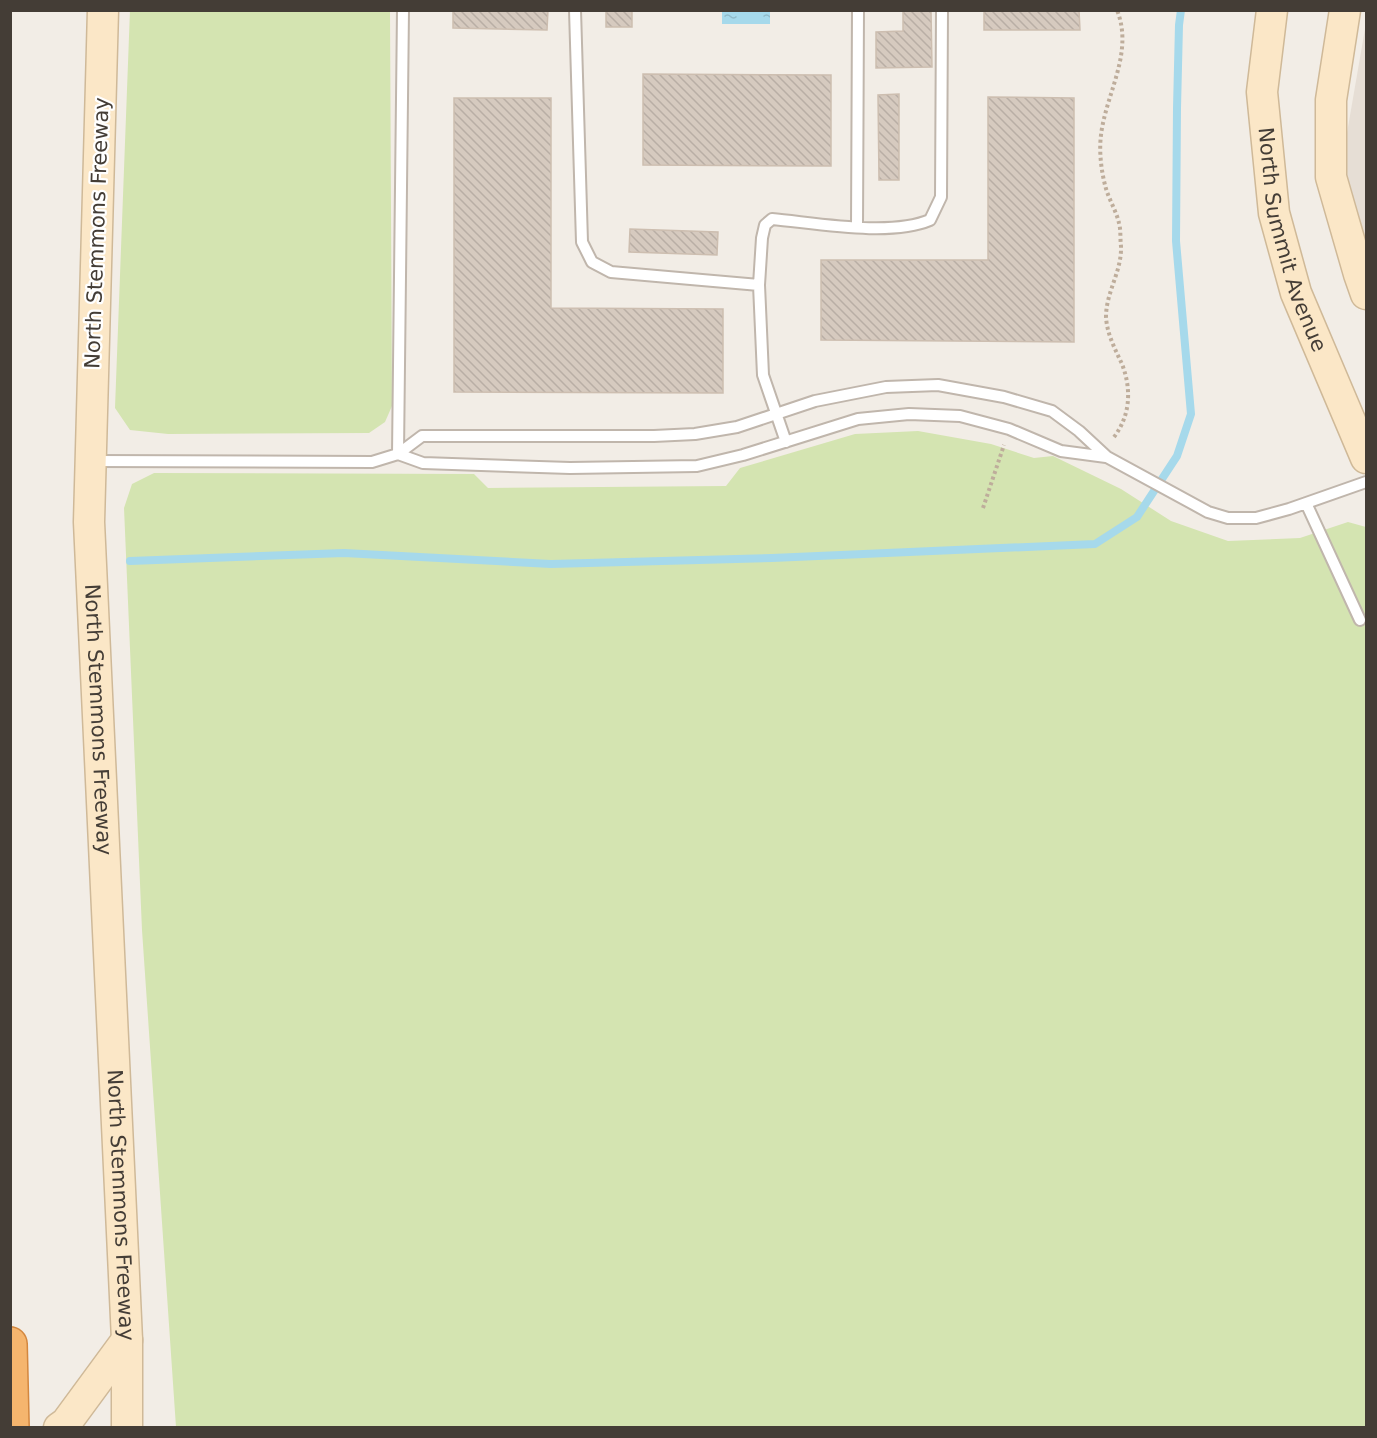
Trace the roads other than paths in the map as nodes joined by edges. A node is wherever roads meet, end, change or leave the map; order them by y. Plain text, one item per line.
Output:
1 (103, 10) edge
2 (403, 10) edge
3 (575, 10) edge
4 (858, 10) edge
5 (942, 10) edge
6 (1272, 10) edge
7 (1345, 10) edge
8 (856, 227) junction
9 (759, 285) junction
10 (1366, 294) edge
11 (776, 415) junction
12 (786, 442) junction
13 (398, 454) junction
14 (1107, 457) junction
15 (1366, 458) edge
16 (91, 461) junction
17 (1366, 482) edge
18 (1306, 503) junction
19 (1360, 620) dead end
20 (127, 1340) junction
21 (10, 1344) edge
22 (11, 1359) edge
23 (12, 1428) edge
24 (59, 1428) edge
25 (127, 1428) edge

1 - 16 main road, North Stemmons Freeway
2 - 13 lane
3 - 9 lane
4 - 8 lane
5 - 8 lane
6 - 15 main road, North Summit Avenue
7 - 10 main road
8 - 9 lane
9 - 11 lane
11 - 12 lane
11 - 13 lane
11 - 14 lane
12 - 13 lane
12 - 14 lane
13 - 16 lane
14 - 18 lane
16 - 20 main road, North Stemmons Freeway
17 - 18 lane
18 - 19 lane
20 - 24 main road
20 - 25 main road, North Stemmons Freeway
21 - 22 highway
22 - 23 highway

